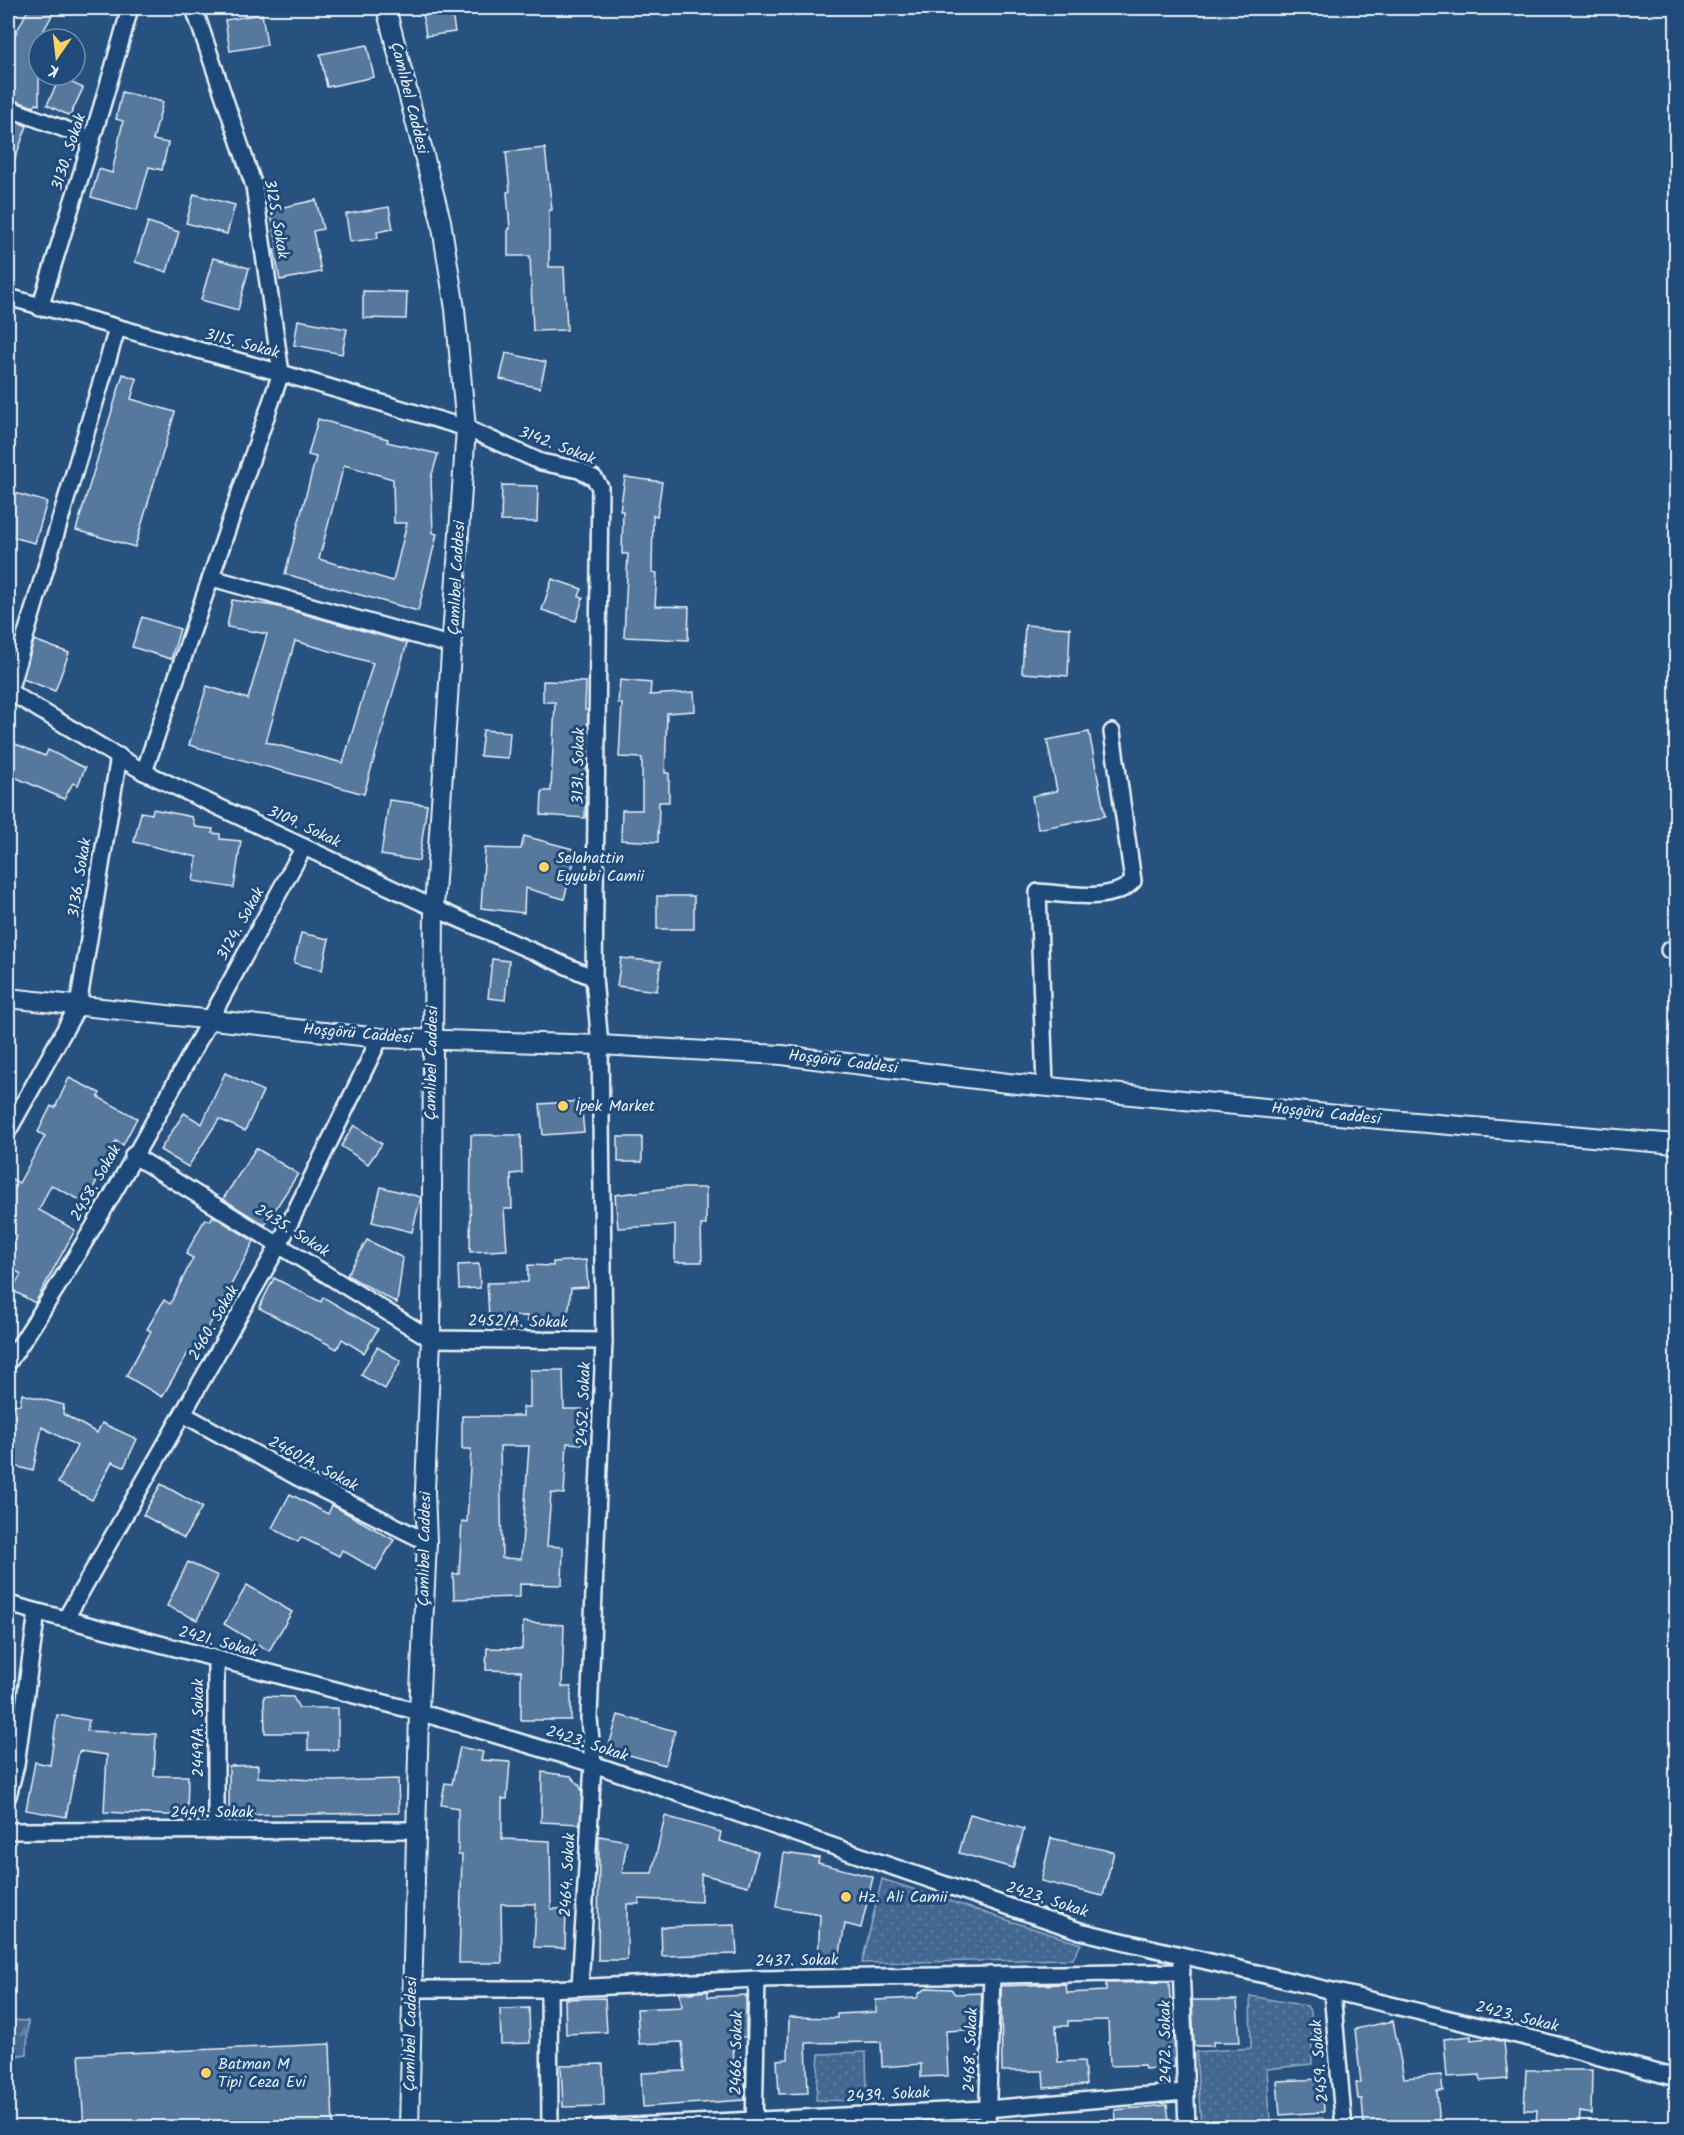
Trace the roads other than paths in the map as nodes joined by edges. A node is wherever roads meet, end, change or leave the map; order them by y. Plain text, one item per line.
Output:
1 (130, 8) edge
2 (194, 8) edge
3 (386, 8) edge
4 (8, 108) edge
5 (91, 139) junction
6 (8, 297) edge
7 (40, 308) junction
8 (117, 329) junction
9 (281, 373) junction
10 (466, 428) junction
11 (600, 487) joint
12 (212, 578) junction
13 (453, 646) junction
14 (8, 691) edge
15 (1112, 732) dead end
16 (119, 756) junction
17 (144, 772) junction
18 (304, 847) junction
19 (434, 908) junction
20 (594, 978) junction
21 (8, 998) edge
22 (78, 1006) junction
23 (209, 1018) junction
24 (380, 1038) junction
25 (433, 1040) junction
26 (600, 1045) junction
27 (1045, 1086) junction
28 (8, 1131) edge
29 (1677, 1144) edge
30 (133, 1155) junction
31 (279, 1245) junction
32 (431, 1339) junction
33 (604, 1341) junction
34 (8, 1363) edge
35 (183, 1414) junction
36 (427, 1542) junction
37 (8, 1604) edge
38 (37, 1612) junction
39 (66, 1618) junction
40 (216, 1661) junction
41 (419, 1712) junction
42 (593, 1764) junction
43 (8, 1796) edge
44 (416, 1830) junction
45 (8, 1831) edge
46 (216, 1831) junction
47 (1180, 1955) junction
48 (1182, 1972) junction
49 (992, 1975) junction
50 (757, 1979) junction
51 (580, 1988) junction
52 (412, 1989) junction
53 (549, 1989) junction
54 (1332, 1992) junction
55 (1677, 2078) edge
56 (1185, 2092) junction
57 (986, 2109) junction
58 (754, 2123) edge
59 (409, 2127) edge
60 (550, 2127) edge
61 (592, 2127) edge
62 (987, 2127) edge
63 (1187, 2127) edge
64 (1344, 2127) edge

1 - 5 street, 3130. Sokak
2 - 9 street, 3125. Sokak
3 - 10 street, Çamlıbel Caddesi
4 - 5 street
5 - 7 street, 3130. Sokak
6 - 7 street, 3115. Sokak
7 - 8 street, 3115. Sokak
8 - 9 street, 3115. Sokak
8 - 14 street
9 - 10 street, 3115. Sokak
9 - 12 street
10 - 11 street, 3142. Sokak
10 - 13 street, Çamlıbel Caddesi
11 - 20 street, 3131. Sokak
12 - 13 street
12 - 17 street
13 - 19 street, Çamlıbel Caddesi
14 - 16 street, 3109. Sokak
15 - 27 street
16 - 17 street, 3109. Sokak
16 - 22 street, 3136. Sokak
17 - 18 street, 3109. Sokak
18 - 19 street, 3109. Sokak
18 - 23 street, 3124. Sokak
19 - 20 street, 3109. Sokak
19 - 25 street, Çamlıbel Caddesi
20 - 26 street, 3131. Sokak
21 - 22 street, Hoşgörü Caddesi
22 - 23 street, Hoşgörü Caddesi
22 - 28 street, 3136. Sokak
23 - 24 street, Hoşgörü Caddesi
23 - 30 street, 2458. Sokak
24 - 25 street, Hoşgörü Caddesi
24 - 31 street, 2460. Sokak
25 - 26 street, Hoşgörü Caddesi
25 - 32 street, Çamlıbel Caddesi
26 - 27 street, Hoşgörü Caddesi
26 - 33 street, 2452. Sokak
27 - 29 street, Hoşgörü Caddesi
30 - 31 street, 2435. Sokak
30 - 34 street, 2458. Sokak
31 - 32 street, 2435. Sokak
31 - 35 street, 2460. Sokak
32 - 33 street, 2452/A. Sokak
32 - 36 street, Çamlıbel Caddesi
33 - 42 street, 2452. Sokak
35 - 36 street, 2460/A. Sokak
35 - 39 street, 2460. Sokak
36 - 41 street, Çamlıbel Caddesi
37 - 38 street, 2421. Sokak
38 - 39 street, 2421. Sokak
38 - 43 street
39 - 40 street, 2421. Sokak
40 - 41 street, 2421. Sokak
40 - 46 street, 2449/A. Sokak
41 - 42 street, 2423. Sokak
41 - 44 street, Çamlıbel Caddesi
42 - 47 street, 2423. Sokak
42 - 51 street, 2464. Sokak
44 - 46 street, 2449. Sokak
44 - 52 street, Çamlıbel Caddesi
45 - 46 street, 2449. Sokak
47 - 48 street, 2472. Sokak
47 - 54 street, 2423. Sokak
48 - 49 street, 2437. Sokak
48 - 56 street, 2472. Sokak
49 - 50 street, 2437. Sokak
49 - 57 street, 2468. Sokak
50 - 51 street, 2437. Sokak
50 - 58 street, 2466. Sokak
51 - 53 street, 2437. Sokak
52 - 53 street, 2437. Sokak
52 - 59 street, Çamlıbel Caddesi
53 - 60 street
54 - 55 street, 2423. Sokak
54 - 64 street, 2459. Sokak
56 - 57 street, 2439. Sokak
56 - 63 street, 2472. Sokak
57 - 58 street, 2439. Sokak
57 - 62 street, 2468. Sokak
58 - 61 street, 2439. Sokak

